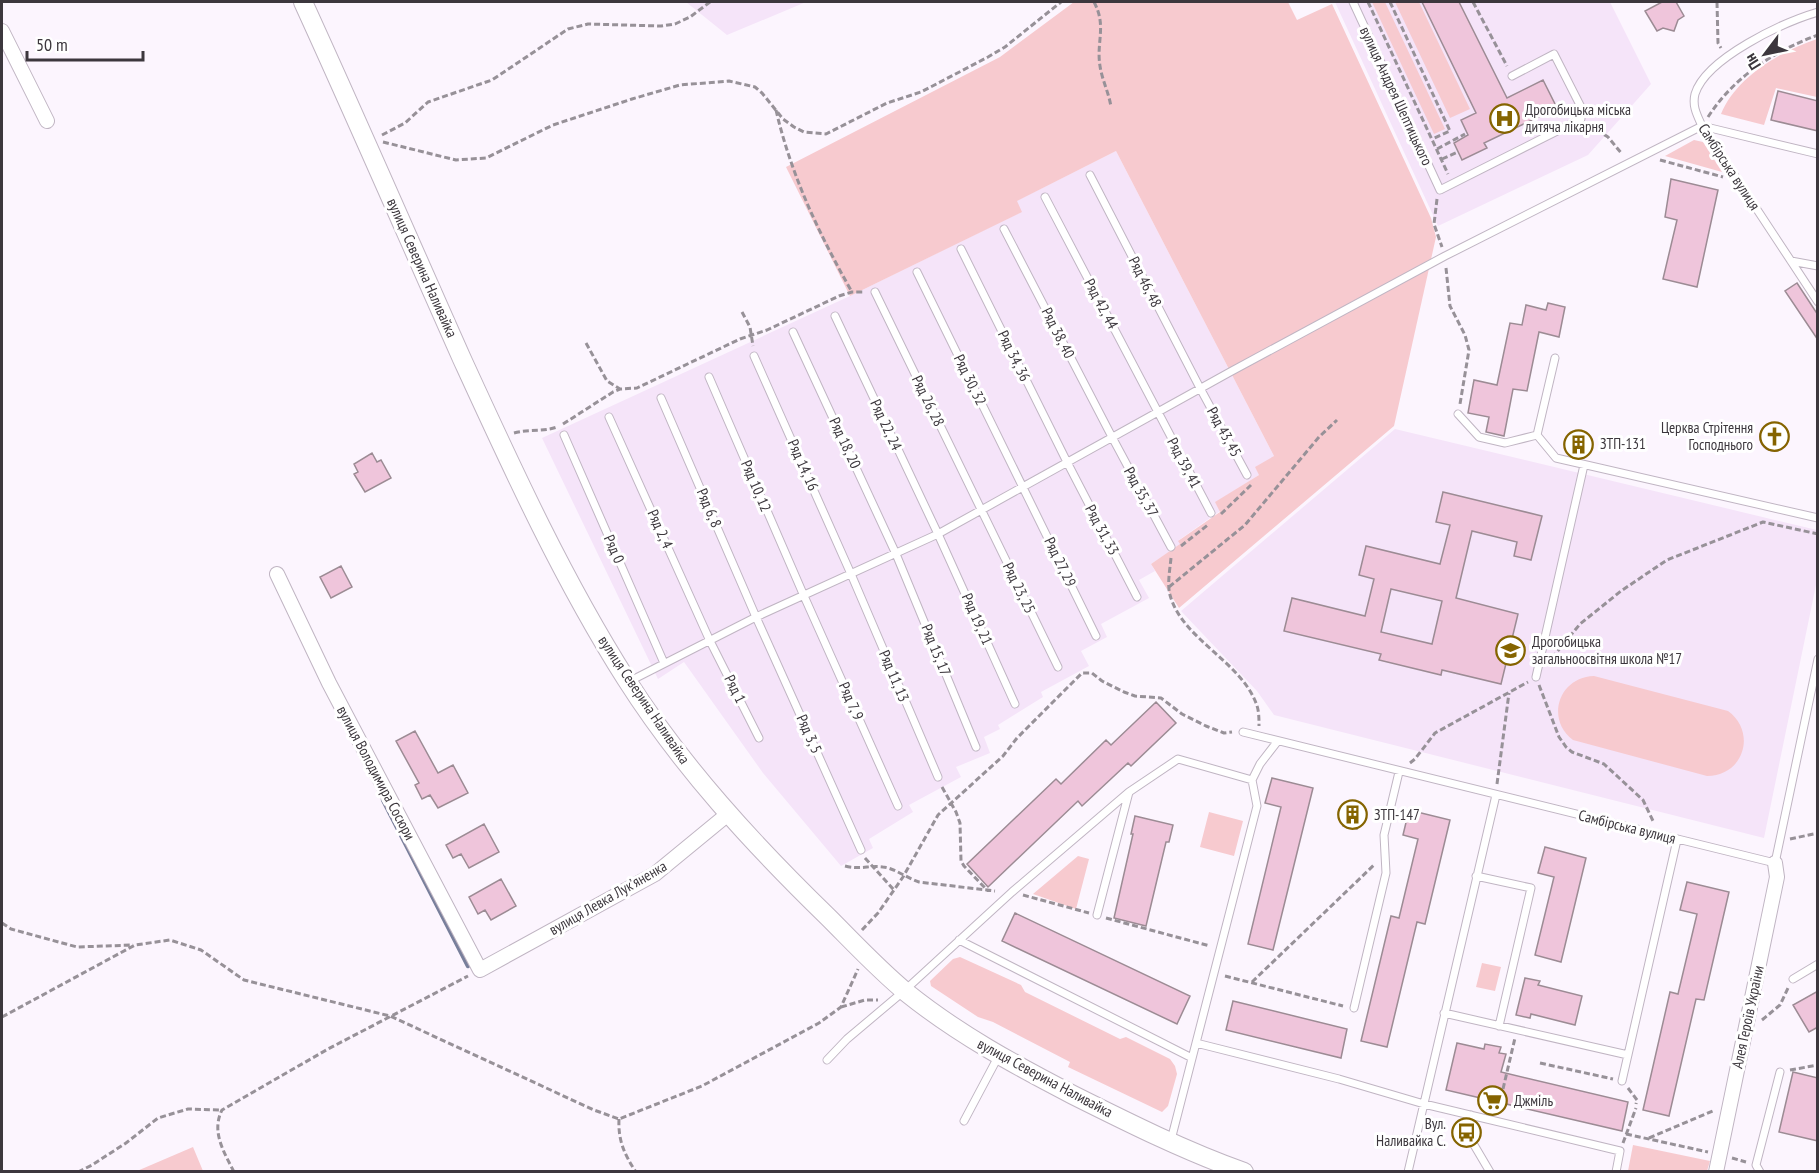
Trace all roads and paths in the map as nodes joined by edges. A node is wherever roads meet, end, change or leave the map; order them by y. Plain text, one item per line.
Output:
1 (303, 2) edge
2 (710, 2) edge
3 (1061, 2) edge
4 (1094, 2) edge
5 (1353, 2) edge
6 (1368, 2) edge
7 (1390, 2) edge
8 (1473, 2) edge
9 (1717, 2) edge
10 (1818, 12) edge
11 (2, 31) edge
12 (1818, 35) edge
13 (1725, 58) junction
14 (1512, 76) joint
15 (1111, 107) dead end
16 (775, 108) junction
17 (1581, 119) junction
18 (47, 121) dead end
19 (1702, 126) junction
20 (1466, 134) dead end
21 (1432, 139) junction
22 (367, 141) junction
23 (1437, 148) junction
24 (1458, 152) dead end
25 (1818, 154) edge
26 (1644, 155) junction
27 (1442, 159) junction
28 (1629, 162) junction
29 (1090, 175) dead end
30 (1739, 182) junction
31 (1453, 183) junction
32 (1440, 190) junction
33 (1045, 197) dead end
34 (1004, 229) dead end
35 (961, 249) dead end
36 (1445, 256) junction
37 (1791, 261) junction
38 (1818, 266) edge
39 (917, 272) dead end
40 (852, 292) junction
41 (875, 292) joint
42 (1818, 302) edge
43 (742, 312) dead end
44 (835, 316) dead end
45 (793, 332) dead end
46 (752, 335) junction
47 (586, 343) dead end
48 (754, 357) joint
49 (1555, 358) dead end
50 (709, 377) dead end
51 (1200, 388) junction
52 (620, 389) junction
53 (661, 398) dead end
54 (1157, 412) junction
55 (1458, 414) joint
56 (609, 417) dead end
57 (1337, 420) dead end
58 (564, 435) dead end
59 (1537, 435) junction
60 (1112, 437) junction
61 (498, 438) junction
62 (1067, 462) junction
63 (1584, 465) junction
64 (1247, 475) dead end
65 (1023, 487) junction
66 (981, 510) junction
67 (1211, 513) dead end
68 (1818, 518) edge
69 (938, 534) junction
70 (1818, 534) edge
71 (1171, 547) joint
72 (896, 554) junction
73 (277, 574) dead end
74 (851, 574) junction
75 (1169, 587) junction
76 (804, 596) junction
77 (1137, 597) dead end
78 (756, 618) junction
79 (1096, 636) dead end
80 (710, 641) junction
81 (1818, 659) edge
82 (664, 663) junction
83 (1058, 667) dead end
84 (1536, 677) junction
85 (628, 682) junction
86 (1509, 693) junction
87 (1015, 704) dead end
88 (1243, 732) joint
89 (1260, 737) junction
90 (759, 738) dead end
91 (1277, 742) junction
92 (976, 747) dead end
93 (1399, 772) junction
94 (938, 777) joint
95 (1252, 780) junction
96 (1129, 792) junction
97 (1496, 795) junction
98 (951, 801) junction
99 (898, 806) dead end
100 (728, 814) junction
101 (1818, 832) edge
102 (1659, 835) junction
103 (1677, 840) junction
104 (1779, 842) junction
105 (861, 850) joint
106 (1385, 855) junction
107 (1774, 863) junction
108 (845, 866) dead end
109 (872, 867) junction
110 (1476, 876) junction
111 (903, 877) junction
112 (894, 890) junction
113 (988, 891) junction
114 (1012, 892) junction
115 (1098, 915) junction
116 (2, 923) edge
117 (959, 940) junction
118 (135, 945) junction
119 (858, 947) junction
120 (1220, 949) junction
121 (1818, 964) edge
122 (480, 970) junction
123 (1214, 973) junction
124 (1793, 979) joint
125 (1252, 982) junction
126 (897, 997) junction
127 (842, 1007) junction
128 (1354, 1008) joint
129 (1444, 1013) junction
130 (390, 1016) junction
131 (2, 1017) edge
132 (1499, 1026) junction
133 (1516, 1029) junction
134 (1744, 1035) junction
135 (1196, 1043) junction
136 (1628, 1055) junction
137 (999, 1056) junction
138 (1192, 1058) junction
139 (827, 1060) dead end
140 (1540, 1063) dead end
141 (1818, 1065) edge
142 (1780, 1072) joint
143 (1622, 1082) junction
144 (1503, 1089) dead end
145 (1424, 1104) junction
146 (1730, 1104) junction
147 (222, 1110) junction
148 (1471, 1115) junction
149 (619, 1119) junction
150 (964, 1121) dead end
151 (1626, 1134) junction
152 (1648, 1138) junction
153 (1170, 1142) junction
154 (1620, 1151) junction
155 (1720, 1155) junction
156 (1758, 1168) edge
157 (78, 1172) edge
158 (234, 1172) edge
159 (636, 1172) edge
160 (1244, 1172) edge
161 (1408, 1172) edge
162 (1490, 1172) edge
163 (1616, 1172) edge
164 (1716, 1172) edge

1 - 22 street, вулиця Северина Наливайка
2 - 22 path
3 - 16 path
4 - 15 path
5 - 32 lane, вулиця Андрея Шептицького
6 - 21 path
7 - 21 path
8 - 14 path
9 - 13 path
10 - 13 lane, Самбірська вулиця
11 - 18 street
12 - 19 path
13 - 19 lane, Самбірська вулиця
14 - 17 lane
16 - 22 path
16 - 40 path
17 - 28 path
17 - 31 lane
19 - 25 lane
19 - 26 lane
19 - 30 lane, Самбірська вулиця
20 - 23 path
21 - 23 path
22 - 61 street, вулиця Северина Наливайка
23 - 27 path
24 - 27 path
26 - 28 lane
26 - 30 path
27 - 31 path
28 - 36 lane
29 - 51 lane, Ряд 46, 48
30 - 37 lane, Самбірська вулиця
31 - 32 lane
32 - 36 path
33 - 54 lane, Ряд 42, 44
34 - 60 lane, Ряд 38, 40
35 - 62 lane, Ряд 34, 36
36 - 51 lane
36 - 55 path
37 - 38 lane
37 - 42 lane, Самбірська вулиця
39 - 65 lane, Ряд 30, 32
40 - 41 path
40 - 46 path
41 - 66 lane, Ряд 26, 28
43 - 46 path
44 - 69 lane, Ряд 22, 24
45 - 72 lane, Ряд 18, 20
46 - 48 path
46 - 52 path
47 - 52 path
48 - 74 lane, Ряд 14, 16
49 - 59 lane
50 - 76 lane, Ряд 10, 12
51 - 54 lane
51 - 64 lane, Ряд 43, 45
52 - 61 path
53 - 78 lane, Ряд 6, 8
54 - 60 lane
54 - 67 lane, Ряд 39, 41
55 - 59 lane
56 - 80 lane, Ряд 2, 4
57 - 75 path
58 - 82 lane, Ряд 0
59 - 63 lane
60 - 62 lane
60 - 71 lane, Ряд 35, 37
61 - 85 street, вулиця Северина Наливайка
62 - 65 lane
62 - 77 lane, Ряд 31, 33
63 - 68 lane
63 - 84 lane
65 - 66 lane
65 - 79 lane, Ряд 27, 29
66 - 69 lane
66 - 83 lane, Ряд 23, 25
69 - 72 lane
69 - 87 lane, Ряд 19, 21
70 - 84 path
71 - 75 path
72 - 74 lane
72 - 92 lane, Ряд 15, 17
73 - 122 street, вулиця Володимира Сосюри
74 - 76 lane
74 - 94 lane, Ряд 11, 13
75 - 89 path
76 - 78 lane
76 - 99 lane, Ряд 7, 9
78 - 80 lane
78 - 105 lane, Ряд 3, 5
80 - 82 lane
80 - 90 lane, Ряд 1
81 - 104 lane
82 - 85 lane
84 - 86 path
84 - 102 path
85 - 100 street, вулиця Северина Наливайка
86 - 93 path
86 - 97 path
88 - 89 lane, Самбірська вулиця
88 - 98 path
89 - 91 lane, Самбірська вулиця
91 - 93 lane, Самбірська вулиця
91 - 95 lane
93 - 97 lane, Самбірська вулиця
93 - 106 lane
94 - 98 path
95 - 96 lane
95 - 120 lane
96 - 114 lane
96 - 115 lane
97 - 102 lane, Самбірська вулиця
97 - 110 lane
98 - 111 path
98 - 113 path
100 - 119 street, вулиця Северина Наливайка
100 - 122 street, вулиця Левка Лукʼяненка
101 - 104 path
102 - 103 lane, Самбірська вулиця
103 - 107 lane, Самбірська вулиця
103 - 136 lane
104 - 107 lane
105 - 109 path
106 - 125 path
106 - 128 lane
107 - 134 street, Алея Героїв України
108 - 109 path
109 - 111 path
109 - 112 path
110 - 129 lane
110 - 132 lane
111 - 112 path
111 - 113 path
112 - 119 path
113 - 114 path
114 - 115 path
114 - 117 lane
115 - 120 path
116 - 118 path
117 - 126 lane
117 - 138 lane
118 - 130 path
118 - 131 path
119 - 126 street, вулиця Северина Наливайка
119 - 127 path
120 - 123 lane
121 - 124 lane
122 - 130 path
123 - 125 path
123 - 135 lane
124 - 134 path
125 - 128 path
126 - 127 path
126 - 137 street, вулиця Северина Наливайка
126 - 139 lane
127 - 149 path
129 - 132 lane
129 - 145 lane
130 - 147 path
130 - 149 path
132 - 133 lane
133 - 136 lane
133 - 144 path
134 - 146 street, Алея Героїв України
135 - 138 lane
135 - 145 lane
136 - 143 lane
137 - 150 lane
137 - 153 street, вулиця Северина Наливайка
138 - 153 lane
140 - 143 path
141 - 142 path
142 - 156 lane
143 - 151 path
145 - 148 lane
145 - 161 lane
146 - 152 path
146 - 155 street, Алея Героїв України
147 - 157 path
147 - 158 path
148 - 154 lane
148 - 162 lane
149 - 159 path
151 - 152 path
151 - 154 path
152 - 155 path
153 - 160 street, вулиця Северина Наливайка
154 - 163 lane
155 - 156 path
155 - 164 street, Алея Героїв України

